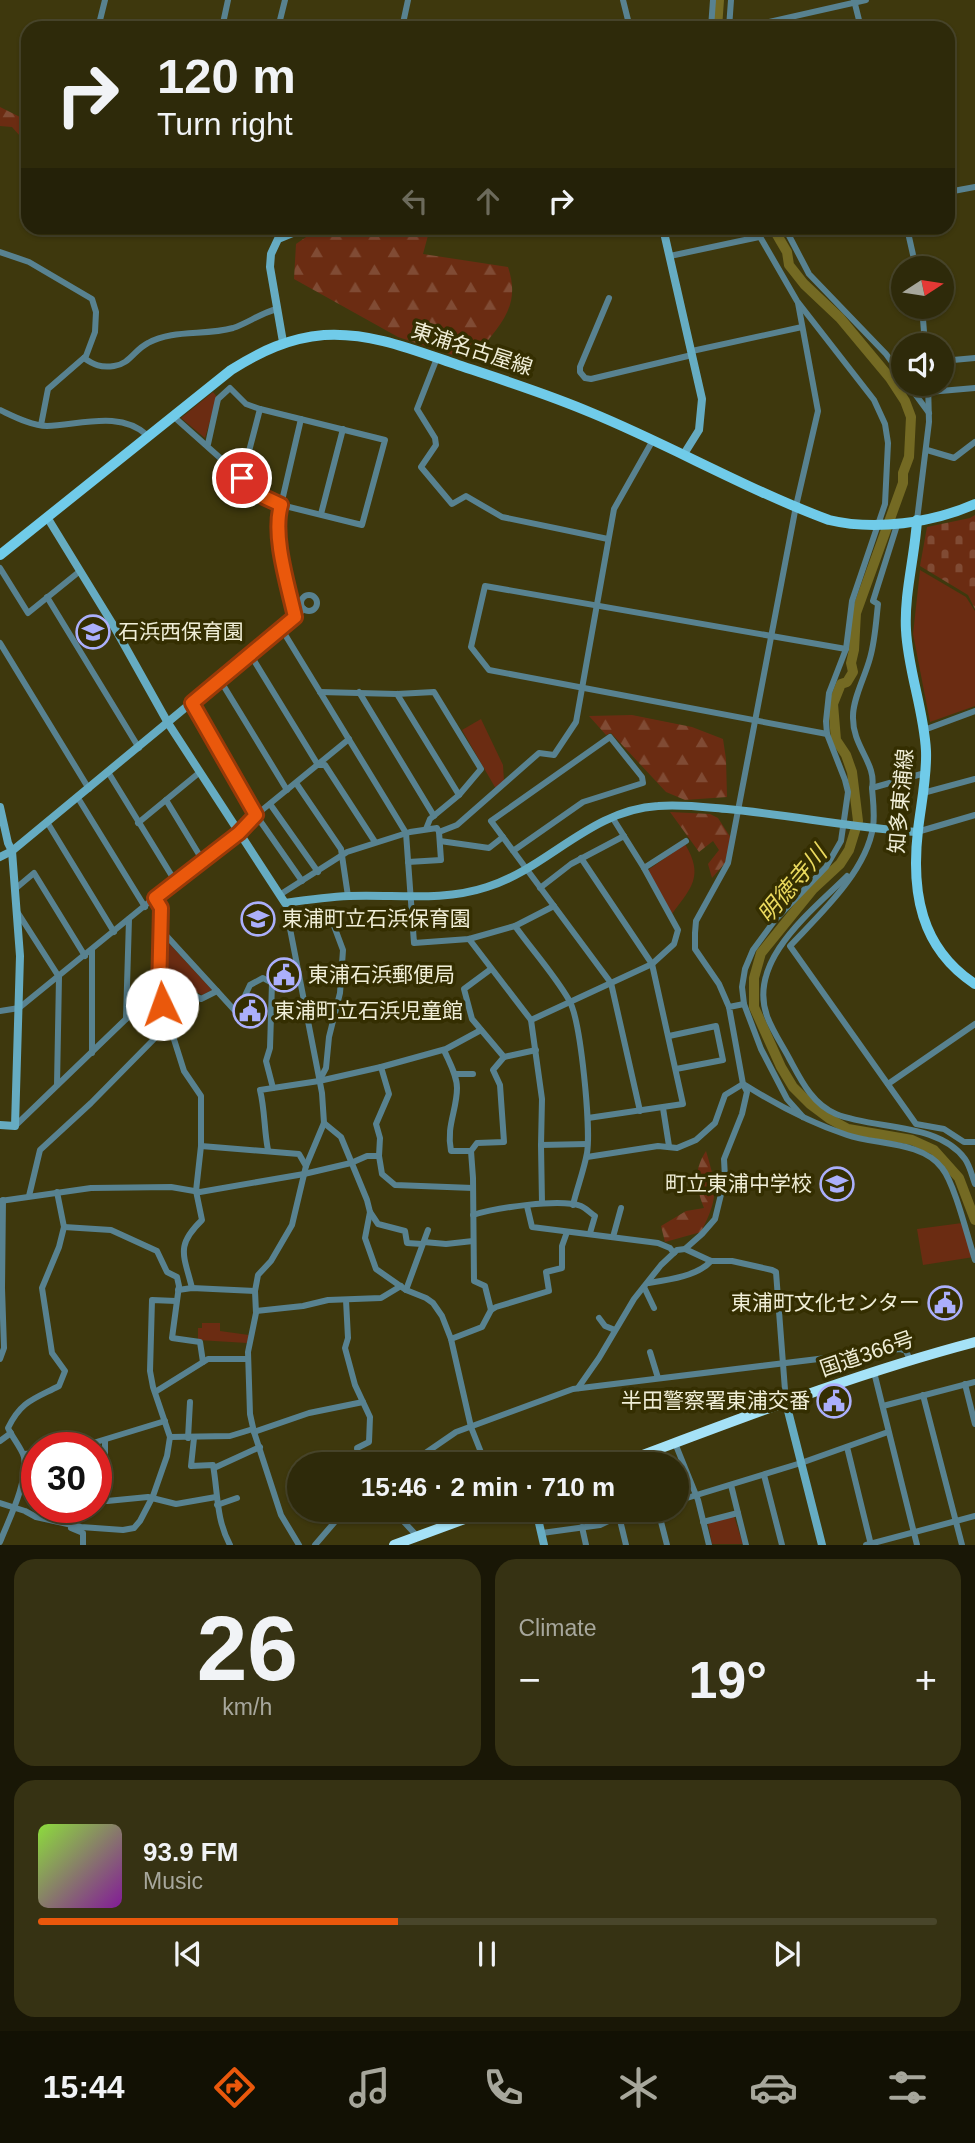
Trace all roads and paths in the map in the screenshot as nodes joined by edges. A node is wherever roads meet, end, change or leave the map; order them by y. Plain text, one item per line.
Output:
1 (105, 0) edge
2 (228, 0) edge
3 (285, 0) edge
4 (408, 0) edge
5 (623, 0) edge
6 (713, 0) edge
7 (731, 0) edge
8 (866, 0) edge
9 (855, 1) edge
10 (100, 21) edge
11 (224, 21) edge
12 (280, 21) edge
13 (404, 21) edge
14 (628, 21) edge
15 (712, 21) edge
16 (730, 21) edge
17 (771, 21) edge
18 (859, 21) edge
19 (975, 187) edge
20 (955, 191) edge
21 (291, 235) edge
22 (665, 235) edge
23 (789, 235) edge
24 (908, 235) edge
25 (760, 237) joint
26 (0, 252) edge
27 (670, 256) junction
28 (913, 256) edge
29 (609, 298) dead end
30 (797, 301) junction
31 (277, 309) junction
32 (802, 327) junction
33 (283, 342) junction
34 (692, 353) junction
35 (84, 358) junction
36 (437, 358) junction
37 (975, 358) edge
38 (954, 360) edge
39 (891, 361) edge
40 (975, 388) edge
41 (954, 390) edge
42 (916, 396) edge
43 (929, 396) edge
44 (260, 409) junction
45 (0, 410) edge
46 (173, 415) junction
47 (930, 415) junction
48 (302, 419) junction
49 (41, 425) junction
50 (343, 429) junction
51 (147, 435) junction
52 (653, 440) junction
53 (975, 442) edge
54 (208, 444) junction
55 (927, 450) junction
56 (684, 454) junction
57 (242, 478) junction
58 (975, 504) edge
59 (281, 505) junction
60 (796, 506) junction
61 (321, 514) junction
62 (47, 517) junction
63 (917, 520) junction
64 (898, 522) junction
65 (879, 525) junction
66 (608, 539) junction
67 (0, 555) edge
68 (0, 568) edge
69 (80, 571) junction
70 (47, 597) junction
71 (597, 607) junction
72 (304, 610) dead end
73 (295, 617) junction
74 (281, 628) junction
75 (771, 636) junction
76 (0, 643) edge
77 (846, 649) junction
78 (250, 654) junction
79 (220, 680) junction
80 (582, 688) junction
81 (320, 692) junction
82 (359, 692) junction
83 (397, 694) junction
84 (192, 703) junction
85 (975, 711) edge
86 (755, 721) junction
87 (168, 723) junction
88 (924, 730) junction
89 (827, 734) junction
90 (349, 739) junction
91 (139, 748) junction
92 (318, 765) junction
93 (108, 772) junction
94 (200, 772) junction
95 (925, 773) junction
96 (975, 779) edge
97 (296, 783) junction
98 (872, 788) junction
99 (89, 789) junction
100 (287, 790) junction
101 (923, 793) junction
102 (459, 795) junction
103 (78, 797) junction
104 (166, 800) junction
105 (270, 804) junction
106 (0, 807) edge
107 (737, 810) junction
108 (256, 815) junction
109 (975, 815) edge
110 (434, 816) junction
111 (612, 817) junction
112 (47, 822) junction
113 (138, 823) junction
114 (845, 824) junction
115 (873, 829) junction
116 (426, 830) junction
117 (439, 832) junction
118 (918, 832) junction
119 (239, 833) junction
120 (406, 833) junction
121 (624, 836) junction
122 (503, 837) junction
123 (440, 841) junction
124 (686, 841) dead end
125 (375, 842) junction
126 (12, 851) junction
127 (513, 851) junction
128 (343, 855) junction
129 (0, 857) edge
130 (581, 858) junction
131 (203, 861) junction
132 (408, 862) junction
133 (644, 868) junction
134 (527, 869) junction
135 (855, 869) junction
136 (318, 872) junction
137 (175, 881) junction
138 (302, 881) junction
139 (540, 888) junction
140 (15, 889) junction
141 (281, 894) junction
142 (348, 896) junction
143 (410, 896) junction
144 (155, 898) junction
145 (285, 903) junction
146 (145, 906) junction
147 (554, 906) junction
148 (17, 912) junction
149 (331, 918) dead end
150 (130, 919) junction
151 (515, 926) junction
152 (162, 930) junction
153 (114, 932) junction
154 (469, 939) junction
155 (92, 950) junction
156 (85, 956) junction
157 (652, 964) junction
158 (491, 969) junction
159 (59, 977) junction
160 (611, 983) junction
161 (975, 984) edge
162 (217, 991) junction
163 (159, 992) junction
164 (152, 997) junction
165 (570, 1002) junction
166 (744, 1004) junction
167 (729, 1007) junction
168 (19, 1009) junction
169 (0, 1011) edge
170 (160, 1016) junction
171 (126, 1019) junction
172 (531, 1020) junction
173 (975, 1024) edge
174 (481, 1030) junction
175 (669, 1036) junction
176 (444, 1050) junction
177 (536, 1051) junction
178 (92, 1053) junction
179 (505, 1057) junction
180 (381, 1067) junction
181 (676, 1069) junction
182 (455, 1074) junction
183 (473, 1074) dead end
184 (319, 1081) junction
185 (744, 1084) junction
186 (888, 1084) junction
187 (57, 1085) junction
188 (273, 1088) junction
189 (663, 1108) junction
190 (640, 1111) junction
191 (803, 1117) junction
192 (588, 1118) junction
193 (324, 1123) junction
194 (0, 1125) edge
195 (16, 1126) junction
196 (975, 1142) edge
197 (587, 1144) junction
198 (541, 1145) junction
199 (201, 1146) junction
200 (669, 1146) junction
201 (268, 1150) junction
202 (471, 1151) junction
203 (379, 1156) junction
204 (587, 1157) junction
205 (351, 1163) junction
206 (305, 1170) junction
207 (975, 1184) edge
208 (472, 1188) junction
209 (196, 1191) junction
210 (57, 1192) junction
211 (29, 1196) junction
212 (1, 1201) edge
213 (542, 1203) junction
214 (572, 1205) junction
215 (527, 1206) junction
216 (621, 1208) dead end
217 (370, 1212) junction
218 (473, 1215) junction
219 (64, 1227) junction
220 (428, 1230) dead end
221 (567, 1232) junction
222 (590, 1233) junction
223 (613, 1237) junction
224 (473, 1241) junction
225 (423, 1243) junction
226 (685, 1249) junction
227 (674, 1253) junction
228 (975, 1260) edge
229 (711, 1261) junction
230 (646, 1285) junction
231 (1, 1288) edge
232 (192, 1288) junction
233 (403, 1288) junction
234 (178, 1290) junction
235 (255, 1290) junction
236 (346, 1300) junction
237 (176, 1301) junction
238 (653, 1308) dead end
239 (491, 1310) junction
240 (256, 1311) junction
241 (600, 1318) dead end
242 (615, 1330) junction
243 (451, 1339) junction
244 (975, 1342) edge
245 (650, 1352) dead end
246 (0, 1359) edge
247 (248, 1359) junction
248 (910, 1360) junction
249 (203, 1362) junction
250 (782, 1364) junction
251 (874, 1372) junction
252 (658, 1378) junction
253 (975, 1382) edge
254 (965, 1384) junction
255 (578, 1388) junction
256 (155, 1392) junction
257 (923, 1395) junction
258 (190, 1402) dead end
259 (363, 1402) junction
260 (786, 1403) junction
261 (883, 1406) junction
262 (164, 1421) junction
263 (975, 1424) edge
264 (471, 1427) junction
265 (254, 1430) junction
266 (888, 1432) junction
267 (11, 1433) junction
268 (170, 1437) junction
269 (112, 1438) edge
270 (191, 1438) junction
271 (0, 1441) edge
272 (675, 1443) junction
273 (260, 1447) junction
274 (846, 1447) junction
275 (21, 1449) edge
276 (357, 1452) edge
277 (427, 1452) edge
278 (481, 1452) edge
279 (650, 1452) edge
280 (801, 1463) junction
281 (214, 1468) junction
282 (764, 1475) junction
283 (21, 1482) edge
284 (731, 1485) junction
285 (696, 1495) junction
286 (689, 1497) edge
287 (237, 1498) dead end
288 (152, 1499) junction
289 (112, 1501) edge
290 (217, 1501) junction
291 (0, 1503) edge
292 (15, 1507) junction
293 (21, 1510) edge
294 (738, 1513) junction
295 (975, 1516) edge
296 (335, 1522) edge
297 (406, 1522) edge
298 (456, 1522) edge
299 (540, 1522) edge
300 (606, 1522) edge
301 (620, 1522) edge
302 (661, 1522) edge
303 (703, 1522) junction
304 (956, 1522) junction
305 (62, 1523) edge
306 (65, 1523) edge
307 (582, 1527) junction
308 (914, 1532) junction
309 (542, 1533) junction
310 (421, 1535) junction
311 (0, 1542) edge
312 (870, 1544) edge
313 (83, 1545) edge
314 (230, 1545) edge
315 (299, 1545) edge
316 (315, 1545) edge
317 (394, 1545) edge
318 (430, 1545) edge
319 (544, 1545) edge
320 (586, 1545) edge
321 (626, 1545) edge
322 (667, 1545) edge
323 (709, 1545) edge
324 (746, 1545) edge
325 (782, 1545) edge
326 (822, 1545) edge
327 (917, 1545) edge
328 (962, 1545) edge

1 - 10 street
2 - 11 street
3 - 12 street
4 - 13 street
5 - 14 street
6 - 15 street
7 - 16 street
8 - 9 street
9 - 17 street
9 - 18 street
19 - 20 street
21 - 31 street
22 - 27 street
23 - 39 street
24 - 28 street
25 - 27 street
25 - 30 street
26 - 35 street
27 - 34 street
29 - 34 street
30 - 32 street
30 - 65 street
31 - 33 street
31 - 35 street
32 - 34 street
32 - 60 street
33 - 36 main road, 東浦名古屋線
33 - 46 main road, 東浦名古屋線
34 - 56 street
35 - 49 street
36 - 52 main road, 東浦名古屋線
36 - 66 street
37 - 38 street
40 - 41 street
42 - 47 street
43 - 47 street
44 - 48 street
44 - 54 street
44 - 57 street
45 - 49 street
46 - 51 main road, 東浦名古屋線
46 - 54 street
47 - 55 street
48 - 50 street
48 - 59 street
49 - 51 street
50 - 61 street
50 - 61 street
51 - 62 main road, 東浦名古屋線
52 - 56 main road, 東浦名古屋線
52 - 66 street
53 - 55 street
54 - 57 street
55 - 63 street
56 - 60 main road, 東浦名古屋線
57 - 59 street
58 - 63 main road, 東浦名古屋線
59 - 61 street
59 - 73 street
60 - 65 main road, 東浦名古屋線
60 - 75 street
62 - 67 main road, 東浦名古屋線
62 - 69 street
63 - 64 main road, 東浦名古屋線
63 - 88 main road, 知多東浦線
64 - 65 main road, 東浦名古屋線
64 - 98 street
65 - 77 street
66 - 71 street
68 - 70 street
69 - 70 street
69 - 87 street
70 - 91 street
71 - 75 street
71 - 80 street
71 - 80 street
72 - 73 street
73 - 74 street
74 - 78 street
74 - 81 street
75 - 77 street
75 - 86 street
76 - 99 street
77 - 89 street
78 - 79 street
78 - 92 street
79 - 84 street
79 - 100 street
80 - 86 street
80 - 117 street
81 - 82 street
81 - 90 street
82 - 83 street
82 - 110 street
83 - 102 street
83 - 102 street
84 - 87 street
84 - 108 street
85 - 88 street
86 - 89 street
86 - 107 street
87 - 91 street
87 - 94 street
88 - 95 main road, 知多東浦線
89 - 114 street
90 - 92 street
90 - 120 street
91 - 93 street
92 - 97 street
92 - 125 street
93 - 99 street
93 - 113 street
94 - 104 street
94 - 119 street
95 - 98 street
95 - 101 main road, 知多東浦線
96 - 101 street
97 - 100 street
97 - 128 street
98 - 115 street
99 - 103 street
100 - 105 street
101 - 118 main road, 知多東浦線
102 - 110 street
103 - 112 street
103 - 146 street
104 - 113 street
104 - 131 street
105 - 108 street
105 - 136 street
106 - 126 street
107 - 111 street
107 - 114 street
107 - 167 street
108 - 119 street
108 - 138 street
109 - 118 street
110 - 116 street
111 - 121 street
111 - 134 street
112 - 126 street
112 - 153 street
113 - 137 street
114 - 115 street
114 - 166 street
115 - 118 street
115 - 135 street
116 - 117 street
116 - 120 street
117 - 123 street
118 - 161 main road, 知多東浦線
119 - 131 street
119 - 141 street
120 - 125 street
120 - 132 street
121 - 130 street
121 - 133 street
122 - 123 street
122 - 127 street
122 - 127 street
123 - 132 street
124 - 133 street
125 - 128 street
126 - 129 street
126 - 140 street
127 - 134 street
128 - 136 street
128 - 142 street
130 - 139 street
130 - 157 street
131 - 137 street
132 - 143 street
133 - 157 street
134 - 139 street
134 - 143 street
135 - 186 street
135 - 207 street
136 - 138 street
137 - 144 street
138 - 141 street
139 - 147 street
140 - 148 street
140 - 156 street
141 - 145 street
142 - 143 street
142 - 145 street
143 - 154 street
144 - 146 street
144 - 152 street
145 - 184 street
146 - 150 street
147 - 151 street
147 - 160 street
148 - 159 street
148 - 168 street
149 - 184 street
150 - 153 street
150 - 171 street
151 - 154 street
151 - 165 street
152 - 162 street
152 - 163 street
153 - 155 street
154 - 158 street
155 - 156 street
155 - 178 street
156 - 159 street
157 - 160 street
157 - 175 street
158 - 172 street
158 - 174 street
159 - 168 street
159 - 187 street
160 - 165 street
160 - 190 street
162 - 163 street
162 - 188 street
163 - 164 street
163 - 170 street
163 - 199 street
164 - 170 street
164 - 171 street
165 - 172 street
165 - 192 street
166 - 167 street
166 - 191 street
167 - 185 street
168 - 169 street
168 - 195 street
170 - 211 street
171 - 178 street
172 - 177 street
173 - 186 street
174 - 176 street
174 - 179 street
175 - 181 street
175 - 181 street
176 - 180 street
176 - 182 street
177 - 179 street
177 - 198 street
178 - 187 street
179 - 202 street
180 - 184 street
180 - 203 street
181 - 189 street
182 - 183 street
182 - 202 street
184 - 188 street
184 - 193 street
185 - 191 street
185 - 200 street
185 - 226 street
186 - 196 street
187 - 195 street
188 - 201 street
189 - 190 street
189 - 200 street
190 - 192 street
191 - 228 street
192 - 197 street
193 - 205 street
193 - 206 street
194 - 195 street
197 - 198 street
197 - 204 street
198 - 213 street
199 - 201 street
199 - 209 street
200 - 204 street
201 - 206 street
202 - 208 street
203 - 205 street
203 - 208 street
204 - 214 street
205 - 206 street
205 - 217 street
206 - 209 street
206 - 235 street
208 - 218 street
209 - 210 street
209 - 232 street
210 - 211 street
210 - 219 street
211 - 212 street
212 - 231 street
213 - 214 street
213 - 215 street
214 - 222 street
215 - 218 street
215 - 221 street
216 - 223 street
217 - 225 street
217 - 233 street
218 - 224 street
219 - 234 street
219 - 267 street
220 - 225 street
221 - 222 street
221 - 239 street
222 - 223 street
223 - 227 street
224 - 225 street
224 - 239 street
225 - 233 street
226 - 227 street
226 - 229 street
227 - 230 street
229 - 230 street
229 - 250 street
230 - 238 street
230 - 242 street
231 - 246 street
232 - 234 street
232 - 235 street
233 - 236 street
233 - 243 street
234 - 237 street
235 - 240 street
236 - 240 street
236 - 259 street
237 - 249 street
237 - 256 street
239 - 243 street
240 - 247 street
241 - 242 street
242 - 255 street
243 - 264 street
244 - 248 highway, 国道366号
245 - 252 street
247 - 249 street
247 - 265 street
248 - 250 street
248 - 251 highway, 国道366号
249 - 256 street
250 - 252 street
250 - 260 street
251 - 260 highway, 国道366号
251 - 261 street
252 - 255 street
253 - 254 street
254 - 257 street
254 - 263 street
255 - 264 street
256 - 262 street
257 - 261 street
257 - 304 street
258 - 270 street
259 - 265 street
259 - 276 street
260 - 272 highway, 国道366号
260 - 280 street
261 - 266 street
262 - 268 street
262 - 269 street
264 - 277 street
264 - 278 street
265 - 270 street
265 - 273 street
266 - 274 street
266 - 308 street
267 - 271 street
267 - 275 street
268 - 270 street
268 - 288 street
270 - 281 street
272 - 279 highway, 国道366号
272 - 285 street
273 - 281 street
273 - 315 street
274 - 280 street
274 - 312 street
280 - 282 street
280 - 326 street
281 - 290 street
282 - 284 street
282 - 325 street
283 - 292 street
284 - 285 street
284 - 294 street
285 - 286 street
285 - 303 street
287 - 290 street
288 - 289 street
288 - 290 street
288 - 306 street
290 - 314 street
291 - 292 street
292 - 293 street
292 - 311 street
294 - 303 street
294 - 324 street
295 - 304 street
296 - 316 street
297 - 310 street
298 - 310 highway
299 - 309 street
300 - 307 street
301 - 321 street
302 - 322 street
303 - 323 street
304 - 308 street
304 - 328 street
305 - 313 street
307 - 309 street
307 - 320 street
308 - 312 street
308 - 327 street
309 - 319 street
310 - 317 highway
310 - 318 street

